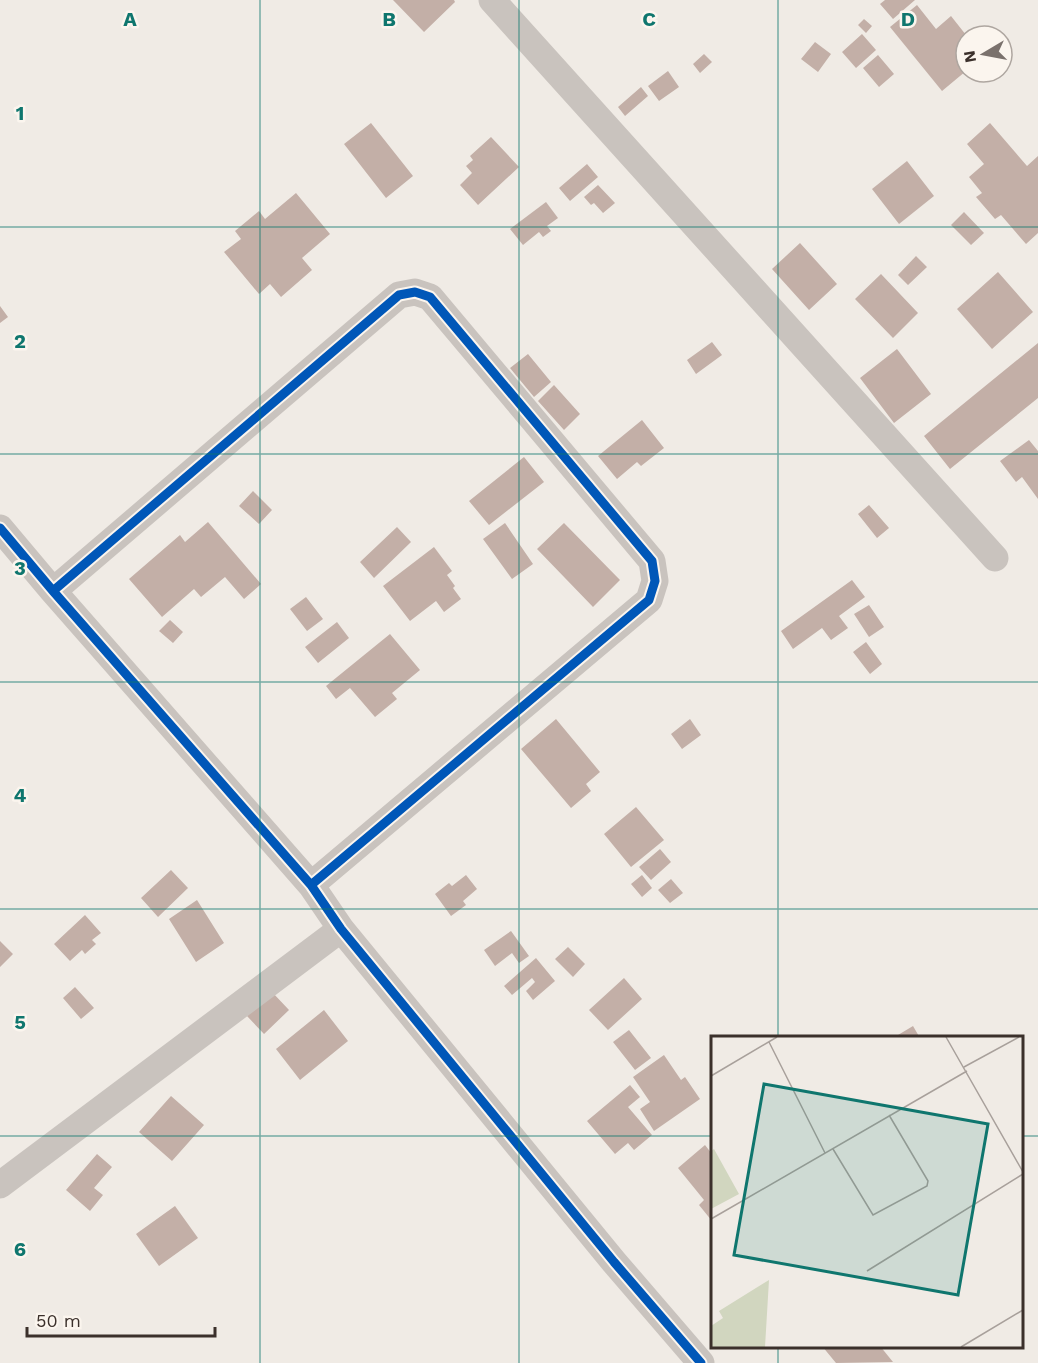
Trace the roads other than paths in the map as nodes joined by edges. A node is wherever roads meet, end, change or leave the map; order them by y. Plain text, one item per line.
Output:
1 (492, 0) edge
2 (0, 528) edge
3 (995, 558) dead end
4 (52, 591) junction
5 (311, 885) junction
6 (341, 929) junction
7 (0, 1185) edge
8 (701, 1363) edge

1 - 3 street
2 - 4 street
4 - 5 street
4 - 5 street
5 - 6 street
6 - 7 street
6 - 8 street

